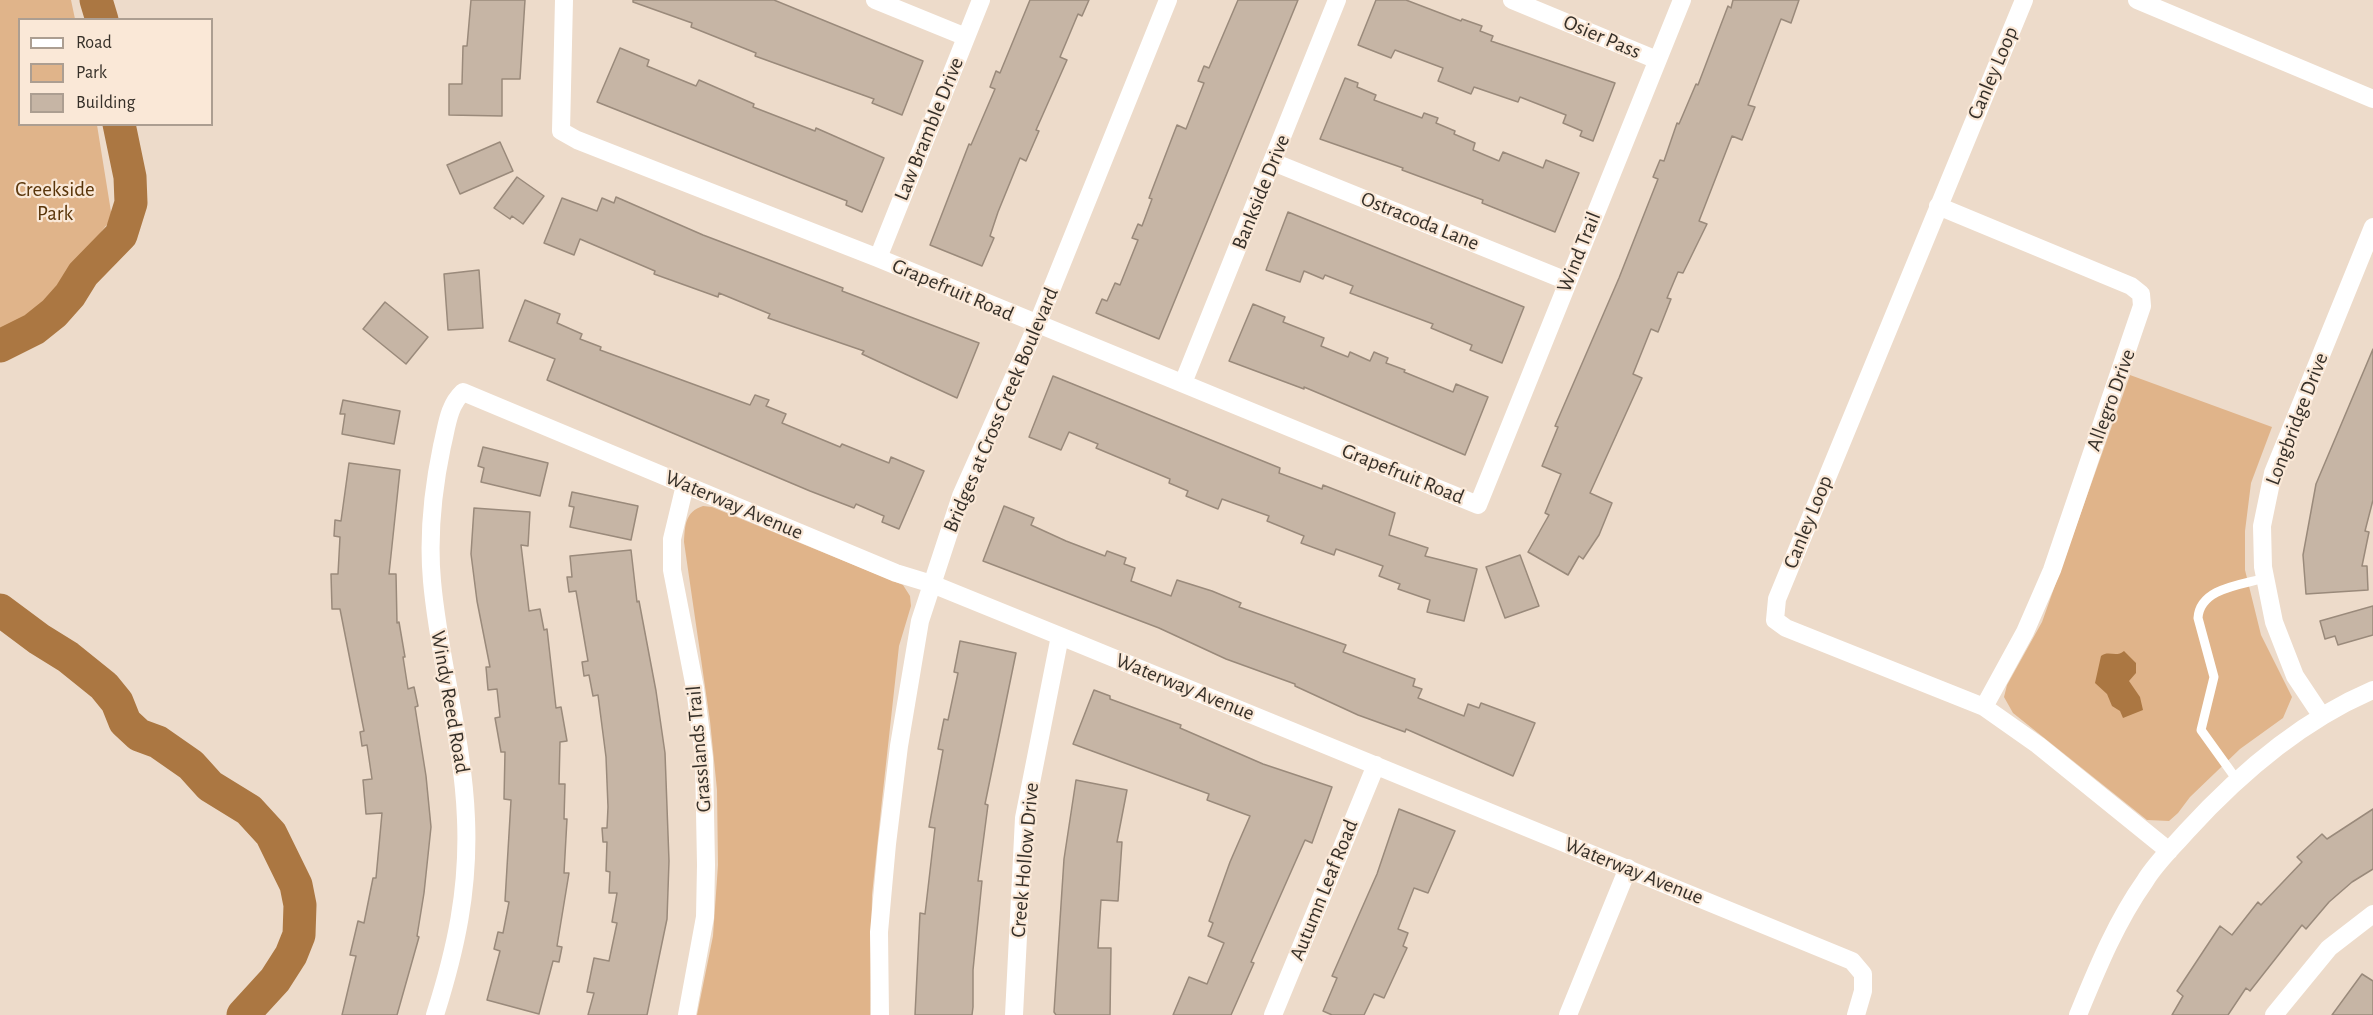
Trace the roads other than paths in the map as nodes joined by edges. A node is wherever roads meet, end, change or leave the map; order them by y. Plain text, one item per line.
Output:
1 (564, 0) edge
2 (875, 0) edge
3 (981, 0) edge
4 (1168, 0) edge
5 (1337, 0) edge
6 (1512, 0) edge
7 (1682, 0) edge
8 (2024, 0) edge
9 (2137, 0) edge
10 (966, 37) junction
11 (1657, 60) junction
12 (2373, 99) edge
13 (1273, 162) junction
14 (1938, 206) junction
15 (2373, 227) edge
16 (878, 258) junction
17 (1567, 281) junction
18 (1037, 325) junction
19 (1183, 383) junction
20 (462, 392) joint
21 (685, 485) junction
22 (1478, 505) joint
23 (2265, 578) junction
24 (932, 584) junction
25 (1060, 636) junction
26 (2373, 690) edge
27 (1984, 707) junction
28 (2321, 715) junction
29 (1376, 765) junction
30 (2237, 780) junction
31 (2169, 851) junction
32 (1628, 868) junction
33 (2373, 914) edge
34 (435, 1015) edge
35 (687, 1015) edge
36 (880, 1015) edge
37 (1014, 1015) edge
38 (1273, 1015) edge
39 (1568, 1015) edge
40 (1856, 1015) edge
41 (2078, 1015) edge
42 (2274, 1015) edge

1 - 16 street, Grapefruit Road
2 - 10 street
3 - 10 street, Law Bramble Drive
4 - 18 street, Bridges at Cross Creek Boulevard
5 - 13 street, Bankside Drive
6 - 11 street, Osier Pass
7 - 11 street, Wind Trail
8 - 14 street, Canley Loop
9 - 12 street
10 - 16 street, Law Bramble Drive
11 - 17 street, Wind Trail
13 - 17 street, Ostracoda Lane
13 - 19 street, Bankside Drive
14 - 27 street, Allegro Drive
14 - 27 street, Canley Loop
15 - 23 street, Longbridge Drive
16 - 18 street, Grapefruit Road
17 - 22 street, Wind Trail
18 - 19 street, Grapefruit Road
18 - 24 street, Bridges at Cross Creek Boulevard
19 - 22 street, Grapefruit Road
20 - 21 street, Waterway Avenue
20 - 34 street, Windy Reed Road
21 - 24 street, Waterway Avenue
21 - 35 street, Grasslands Trail
23 - 28 street, Longbridge Drive
23 - 30 lane
24 - 25 street, Waterway Avenue
24 - 36 street, Bridges at Cross Creek Boulevard
25 - 29 street, Waterway Avenue
25 - 37 street, Creek Hollow Drive
26 - 28 street
27 - 31 street, Canley Loop
28 - 30 street
29 - 32 street, Waterway Avenue
29 - 38 street, Autumn Leaf Road
30 - 31 street
31 - 41 street
32 - 39 street
32 - 40 street, Waterway Avenue
33 - 42 street

